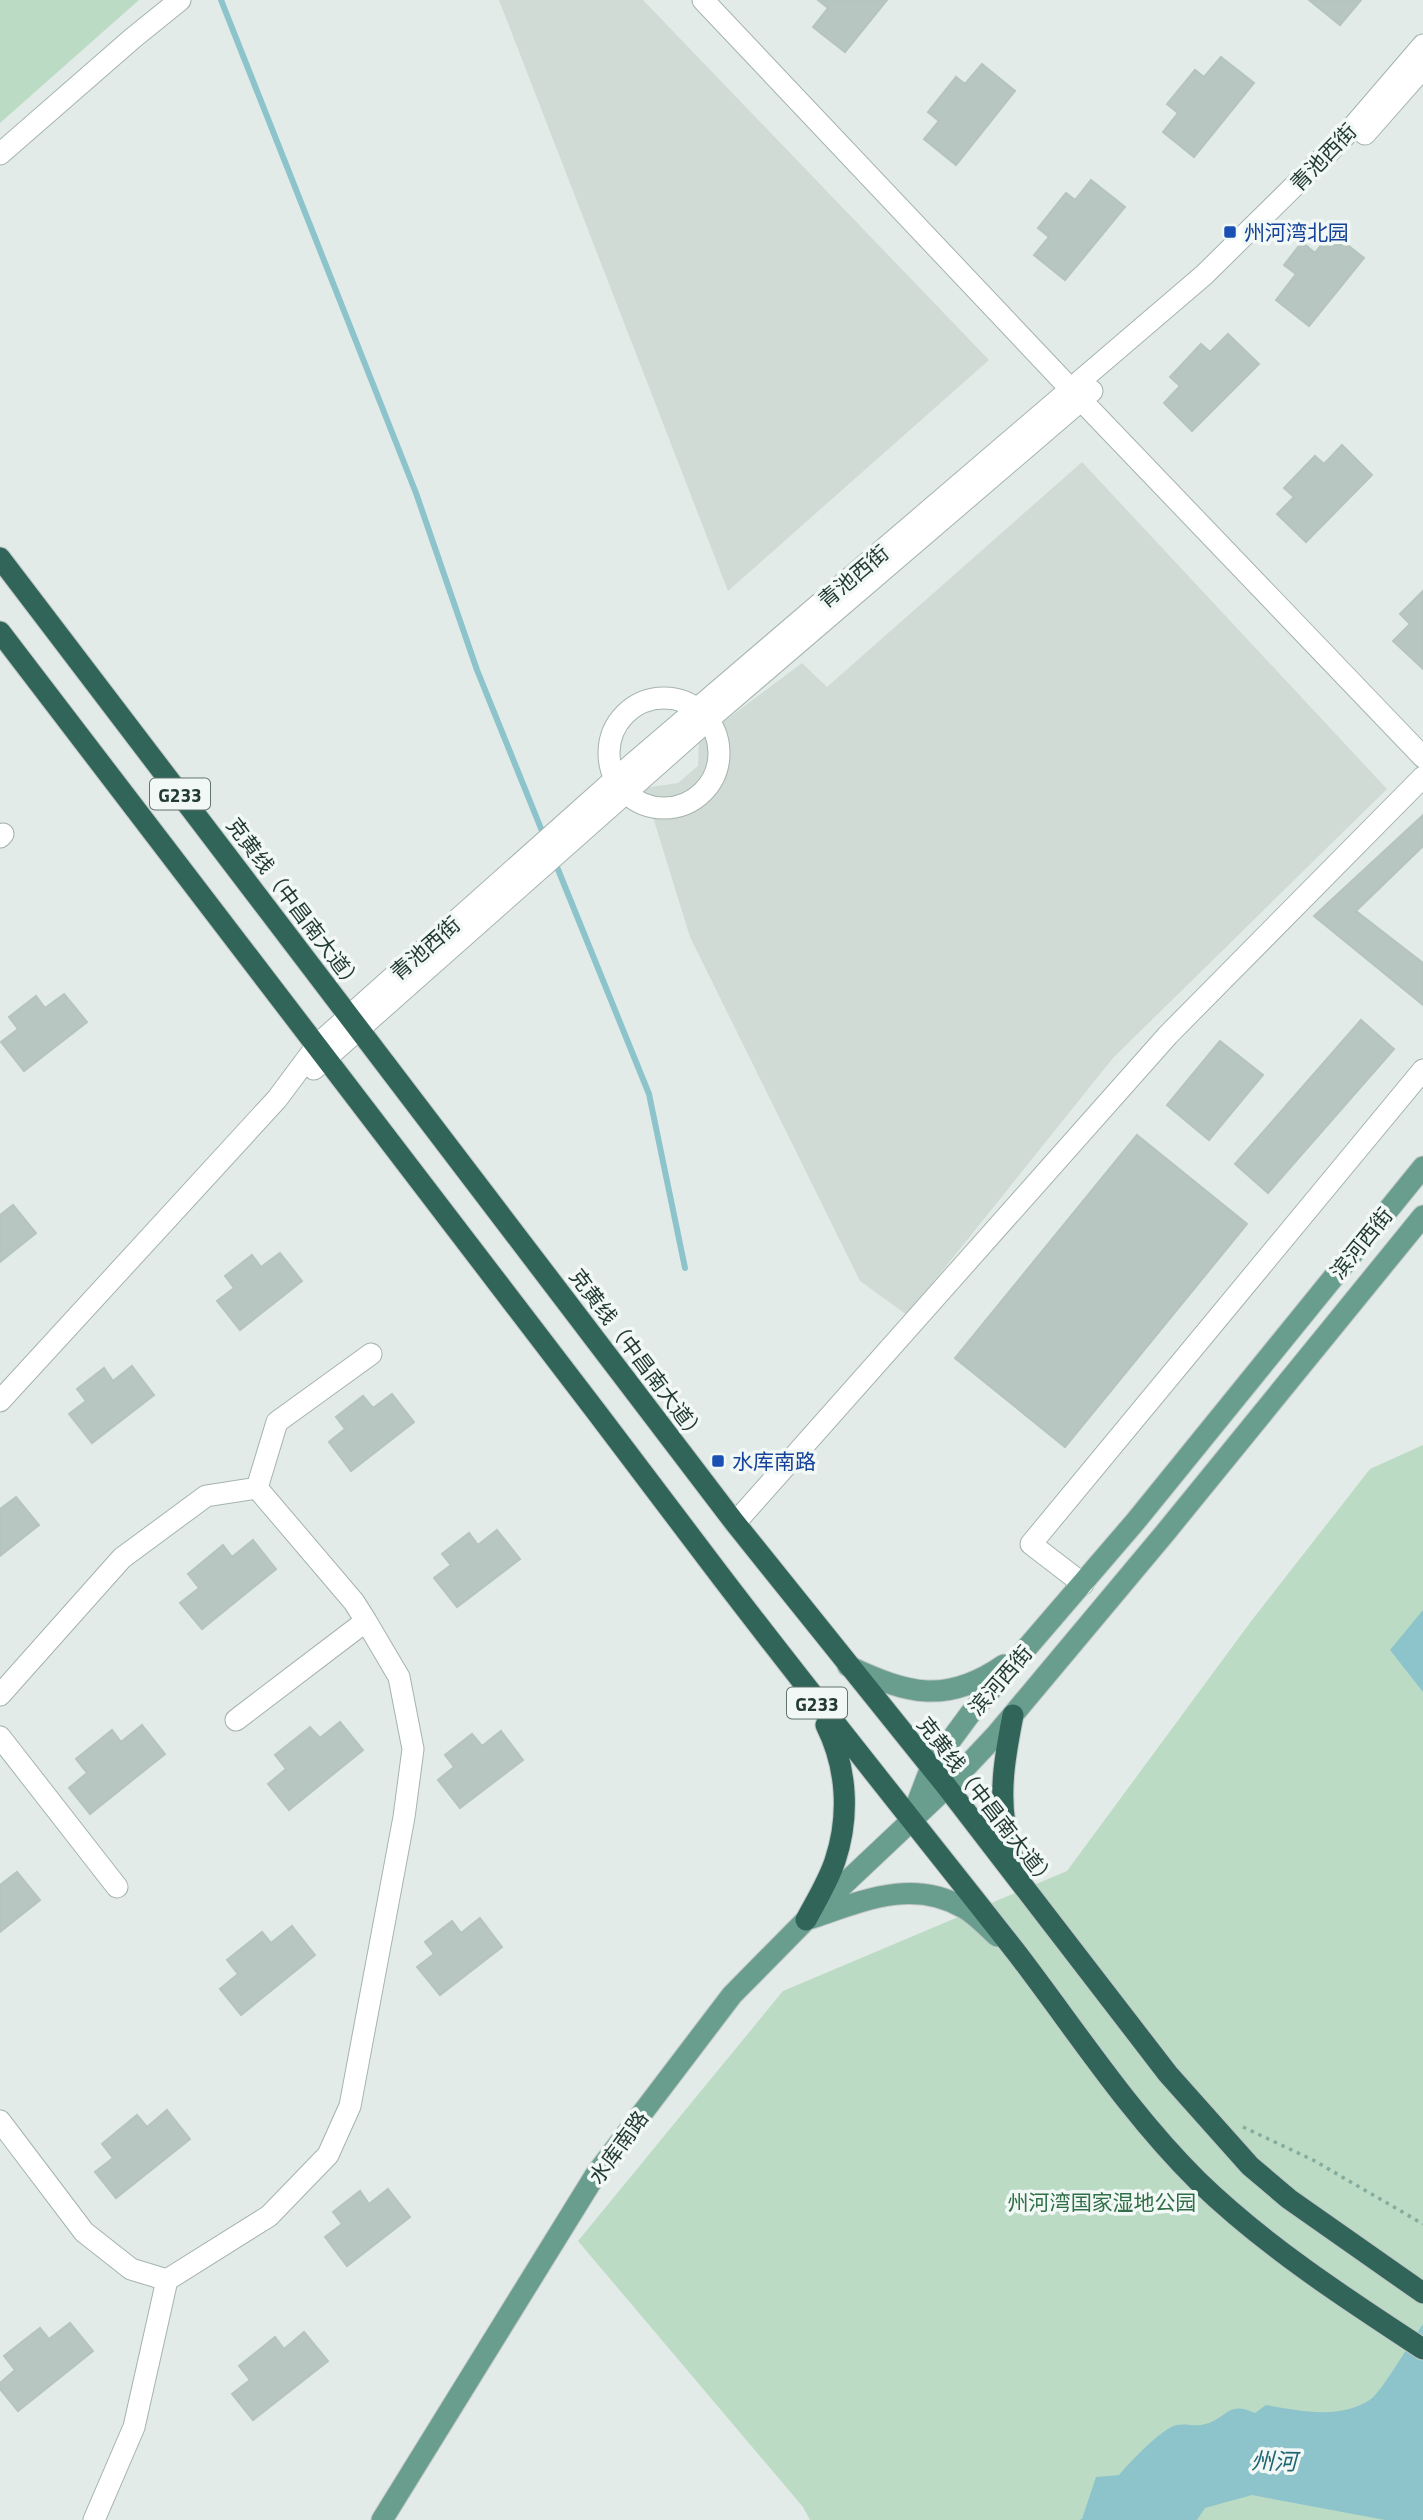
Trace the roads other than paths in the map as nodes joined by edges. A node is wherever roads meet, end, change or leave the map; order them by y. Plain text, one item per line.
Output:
1 (703, 0) edge
2 (173, 6) edge
3 (1423, 45) edge
4 (1423, 68) edge
5 (0, 154) edge
6 (1076, 395) junction
7 (0, 558) edge
8 (0, 632) edge
9 (703, 714) junction
10 (1423, 757) edge
11 (1423, 776) edge
12 (620, 786) junction
13 (355, 1022) junction
14 (323, 1051) junction
15 (1423, 1070) edge
16 (1423, 1167) edge
17 (1423, 1216) edge
18 (371, 1354) dead end
19 (0, 1401) edge
20 (257, 1488) junction
21 (735, 1523) junction
22 (1083, 1584) junction
23 (366, 1621) junction
24 (1026, 1650) junction
25 (848, 1667) junction
26 (0, 1695) edge
27 (811, 1695) junction
28 (1013, 1715) junction
29 (236, 1720) dead end
30 (0, 1737) edge
31 (931, 1768) junction
32 (947, 1787) junction
33 (911, 1819) junction
34 (1018, 1881) junction
35 (117, 1887) dead end
36 (806, 1920) junction
37 (1015, 1952) junction
38 (0, 2121) edge
39 (167, 2280) junction
40 (1423, 2293) edge
41 (1423, 2349) edge
42 (94, 2520) edge
43 (382, 2520) edge

1 - 6 street
2 - 5 street
3 - 6 street, 青池西街
4 - 6 street, 青池西街
6 - 9 street, 青池西街
6 - 10 street
7 - 13 highway, 克黄线（中昌南大道） / G233
8 - 14 highway, G233
9 - 12 street, 青池西街
9 - 12 street
9 - 12 street
11 - 21 street
12 - 13 street, 青池西街
13 - 14 street, 青池西街
13 - 21 highway, 克黄线（中昌南大道） / G233
14 - 19 street, 青池西街
14 - 27 highway, G233
15 - 22 street
16 - 22 main road, 滨河西街
17 - 28 main road, 滨河西街
18 - 20 street
20 - 23 street
20 - 26 street
21 - 25 highway, 克黄线（中昌南大道） / G233
22 - 24 main road, 滨河西街
23 - 29 street
23 - 39 street
24 - 25 main road
24 - 31 main road, 滨河西街
25 - 31 highway, 克黄线（中昌南大道） / G233
27 - 33 highway, G233
27 - 36 highway
28 - 32 main road, 滨河西街
28 - 34 highway
30 - 35 street
31 - 32 highway, 克黄线（中昌南大道） / G233
31 - 33 main road, 滨河西街
32 - 33 main road, 滨河西街
32 - 34 highway, 克黄线（中昌南大道） / G233
33 - 36 main road, 水库南路
33 - 37 highway, G233
34 - 40 highway, 克黄线（中昌南大道） / G233
36 - 37 main road
36 - 43 main road, 水库南路
37 - 41 highway, G233
38 - 39 street
39 - 42 street

